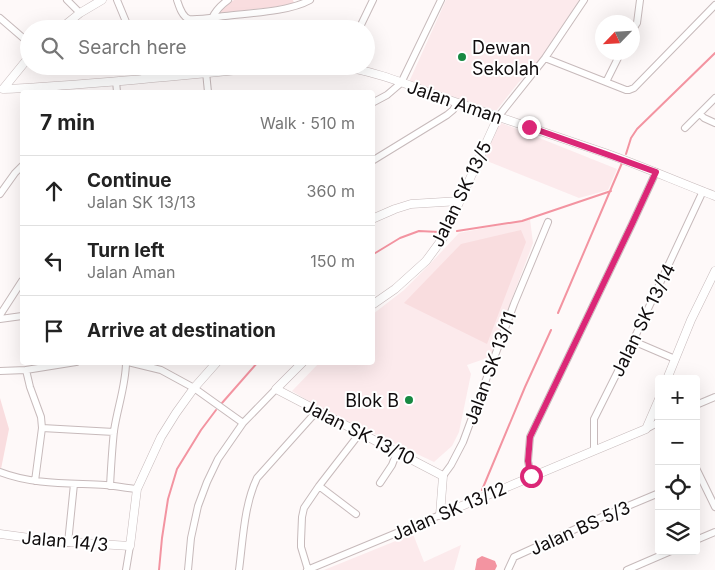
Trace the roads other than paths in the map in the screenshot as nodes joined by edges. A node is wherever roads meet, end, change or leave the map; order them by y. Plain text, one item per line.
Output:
1 (67, 0) edge
2 (102, 0) edge
3 (117, 0) edge
4 (177, 0) edge
5 (228, 0) edge
6 (310, 0) edge
7 (372, 0) edge
8 (440, 0) edge
9 (584, 0) edge
10 (640, 0) edge
11 (715, 5) edge
12 (80, 13) junction
13 (638, 15) edge
14 (0, 18) edge
15 (212, 18) junction
16 (71, 20) edge
17 (125, 20) edge
18 (363, 20) edge
19 (20, 36) edge
20 (545, 58) junction
21 (617, 60) edge
22 (20, 68) edge
23 (375, 74) edge
24 (144, 75) edge
25 (176, 75) edge
26 (206, 75) edge
27 (145, 78) junction
28 (116, 81) junction
29 (606, 82) junction
30 (401, 83) junction
31 (117, 90) edge
32 (208, 90) edge
33 (2, 91) edge
34 (715, 98) edge
35 (375, 101) edge
36 (457, 103) junction
37 (700, 114) junction
38 (498, 117) junction
39 (715, 123) edge
40 (685, 128) dead end
41 (375, 159) edge
42 (20, 168) edge
43 (656, 172) junction
44 (703, 191) junction
45 (0, 194) edge
46 (715, 196) edge
47 (460, 201) junction
48 (375, 218) edge
49 (548, 222) dead end
50 (715, 271) edge
51 (20, 284) edge
52 (375, 303) edge
53 (20, 316) edge
54 (0, 317) edge
55 (633, 341) junction
56 (675, 359) junction
57 (57, 365) edge
58 (127, 365) edge
59 (140, 365) edge
60 (214, 365) edge
61 (300, 365) edge
62 (26, 370) junction
63 (0, 371) edge
64 (669, 375) edge
65 (194, 388) junction
66 (276, 389) junction
67 (715, 397) edge
68 (700, 403) edge
69 (655, 408) edge
70 (317, 411) junction
71 (243, 423) junction
72 (655, 424) edge
73 (42, 428) junction
74 (646, 429) junction
75 (114, 432) junction
76 (360, 433) junction
77 (594, 450) junction
78 (397, 452) junction
79 (0, 472) edge
80 (443, 476) junction
81 (531, 476) junction
82 (35, 480) junction
83 (700, 481) edge
84 (380, 483) dead end
85 (74, 484) junction
86 (110, 486) junction
87 (319, 486) junction
88 (136, 489) junction
89 (655, 495) edge
90 (715, 507) edge
91 (356, 514) dead end
92 (440, 514) junction
93 (715, 532) edge
94 (0, 534) edge
95 (700, 538) edge
96 (68, 542) junction
97 (130, 546) junction
98 (664, 555) edge
99 (643, 567) edge
100 (126, 570) edge
101 (188, 570) edge
102 (239, 570) edge
103 (307, 570) edge
104 (508, 570) edge
105 (627, 570) edge

1 - 12 street
2 - 12 street
3 - 17 street
4 - 15 street
5 - 15 street
6 - 15 street
7 - 18 street
8 - 30 street
9 - 20 street
10 - 13 street
11 - 29 street
12 - 16 street
14 - 19 street
20 - 29 street
20 - 38 street
21 - 29 street
22 - 33 street
23 - 30 street, Jalan Aman
24 - 27 street
25 - 27 street
26 - 32 street
27 - 28 street
28 - 31 street
28 - 33 street
30 - 35 street
30 - 36 street, Jalan Aman
34 - 37 street
36 - 38 street, Jalan Aman
36 - 41 street
37 - 39 street
37 - 40 street
38 - 43 street, Jalan Aman
38 - 47 street, Jalan SK 13/5
42 - 45 street
43 - 44 street, Jalan Aman
43 - 81 street
44 - 46 street, Jalan Aman
44 - 55 street, Jalan SK 13/14
47 - 48 street
47 - 52 street, Jalan SK 13/5
49 - 80 street, Jalan SK 13/11
50 - 56 street
51 - 54 street
53 - 54 street
55 - 56 street
55 - 77 street, Jalan SK 13/14
56 - 64 street
57 - 62 street
58 - 75 street
59 - 65 street
60 - 65 street
61 - 66 street
62 - 63 street
62 - 73 street
65 - 71 street
65 - 88 street
66 - 70 street, Jalan SK 13/10
66 - 71 street
67 - 68 street
69 - 74 street
70 - 76 street, Jalan SK 13/10
70 - 102 street
71 - 101 street
72 - 74 street
73 - 75 street
73 - 82 street
74 - 77 street, Jalan SK 13/12
75 - 86 street
76 - 78 street, Jalan SK 13/10
76 - 87 street
77 - 81 street, Jalan SK 13/12
78 - 80 street, Jalan SK 13/10
78 - 84 street
79 - 82 street
80 - 92 street, Jalan SK 13/11
81 - 92 street, Jalan SK 13/12
82 - 85 street
83 - 90 street
85 - 86 street
85 - 96 street
86 - 88 street
87 - 91 street
87 - 103 street
88 - 97 street
89 - 104 street, Jalan BS 5/3
92 - 103 street, Jalan SK 13/12
93 - 95 street
94 - 96 street, Jalan 14/3
96 - 97 street, Jalan 14/3
97 - 100 street
98 - 99 street
99 - 105 street

